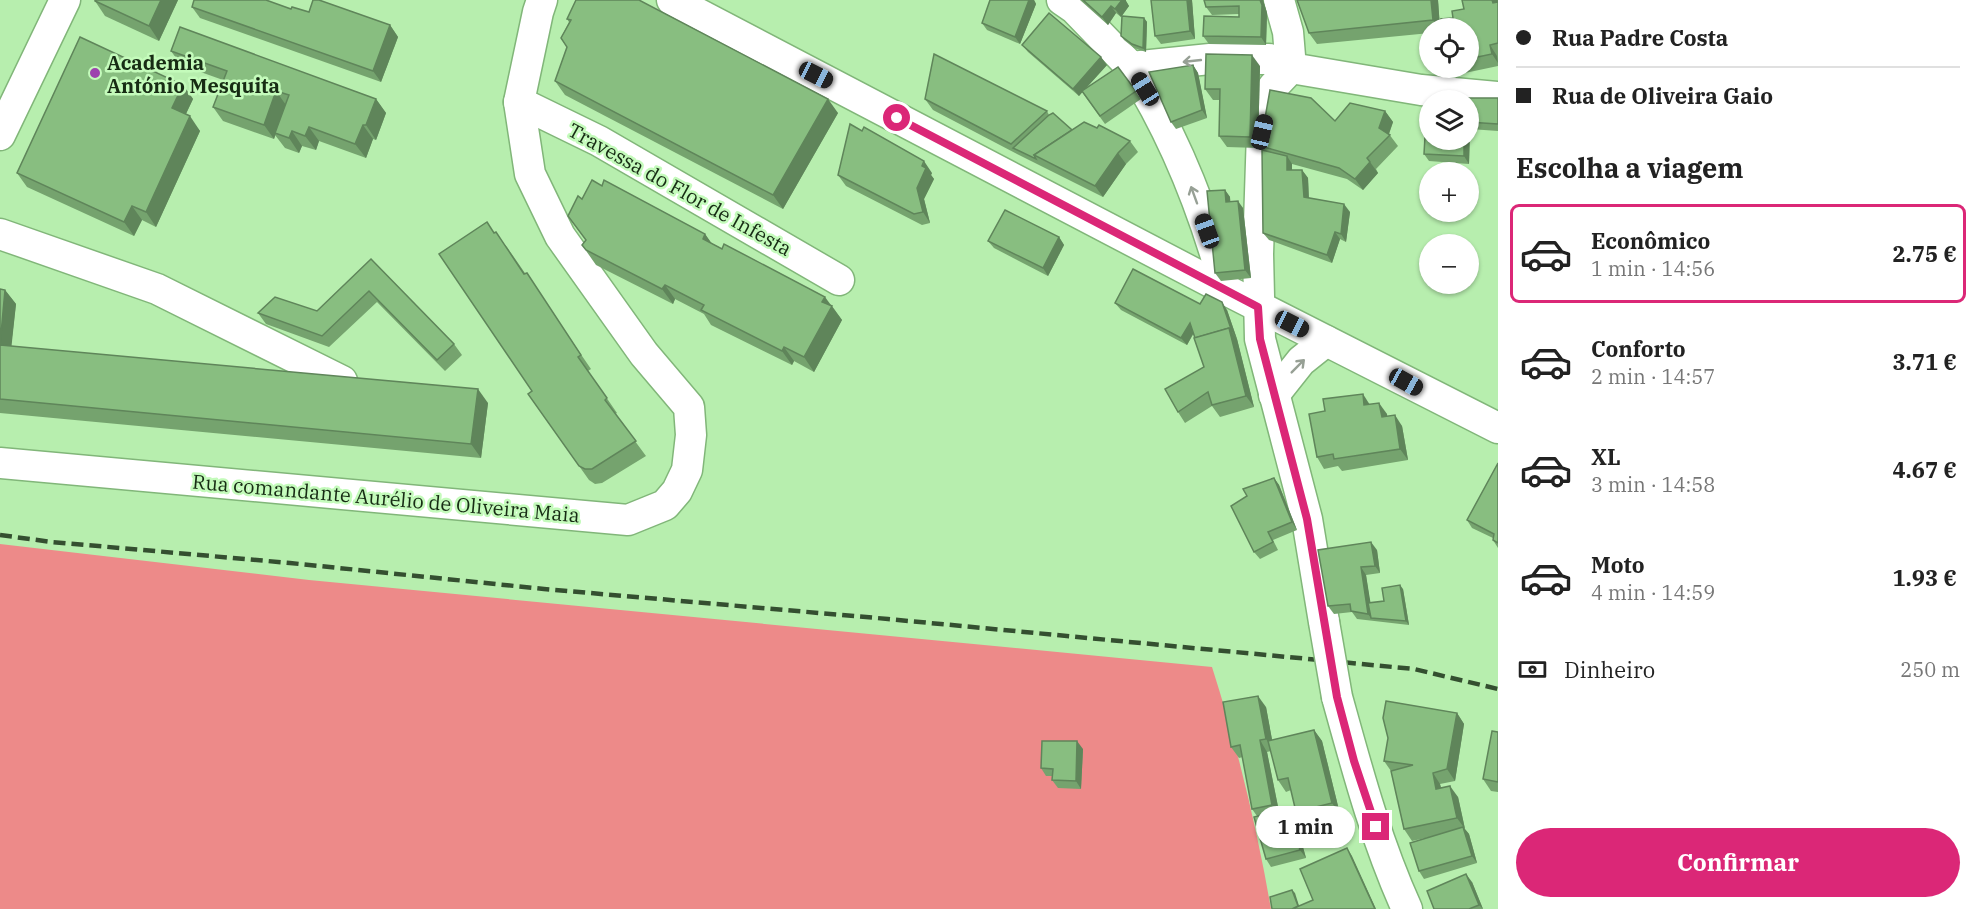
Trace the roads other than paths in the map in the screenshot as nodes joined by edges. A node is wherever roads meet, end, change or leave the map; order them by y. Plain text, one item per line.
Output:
1 (65, 0) edge
2 (542, 0) edge
3 (672, 0) edge
4 (1062, 0) edge
5 (1279, 0) edge
6 (1131, 67) junction
7 (1291, 68) junction
8 (1498, 98) edge
9 (519, 102) junction
10 (0, 135) edge
11 (0, 234) edge
12 (839, 280) dead end
13 (1226, 290) junction
14 (1258, 307) junction
15 (1326, 341) junction
16 (342, 381) edge
17 (1274, 395) junction
18 (1498, 428) edge
19 (0, 463) edge
20 (1407, 909) edge

1 - 10 street
2 - 9 street
3 - 13 street
4 - 6 street
5 - 7 street
7 -> 6 street
13 -> 6 street
7 - 8 street
7 - 14 street
9 - 12 street, Travessa do Flor de Infesta
9 - 19 street, Rua comandante Aurélio de Oliveira Maia
11 - 16 street
13 - 14 street
14 - 15 street
14 - 17 street
17 -> 15 street
15 - 18 street
17 - 20 street, bridge

